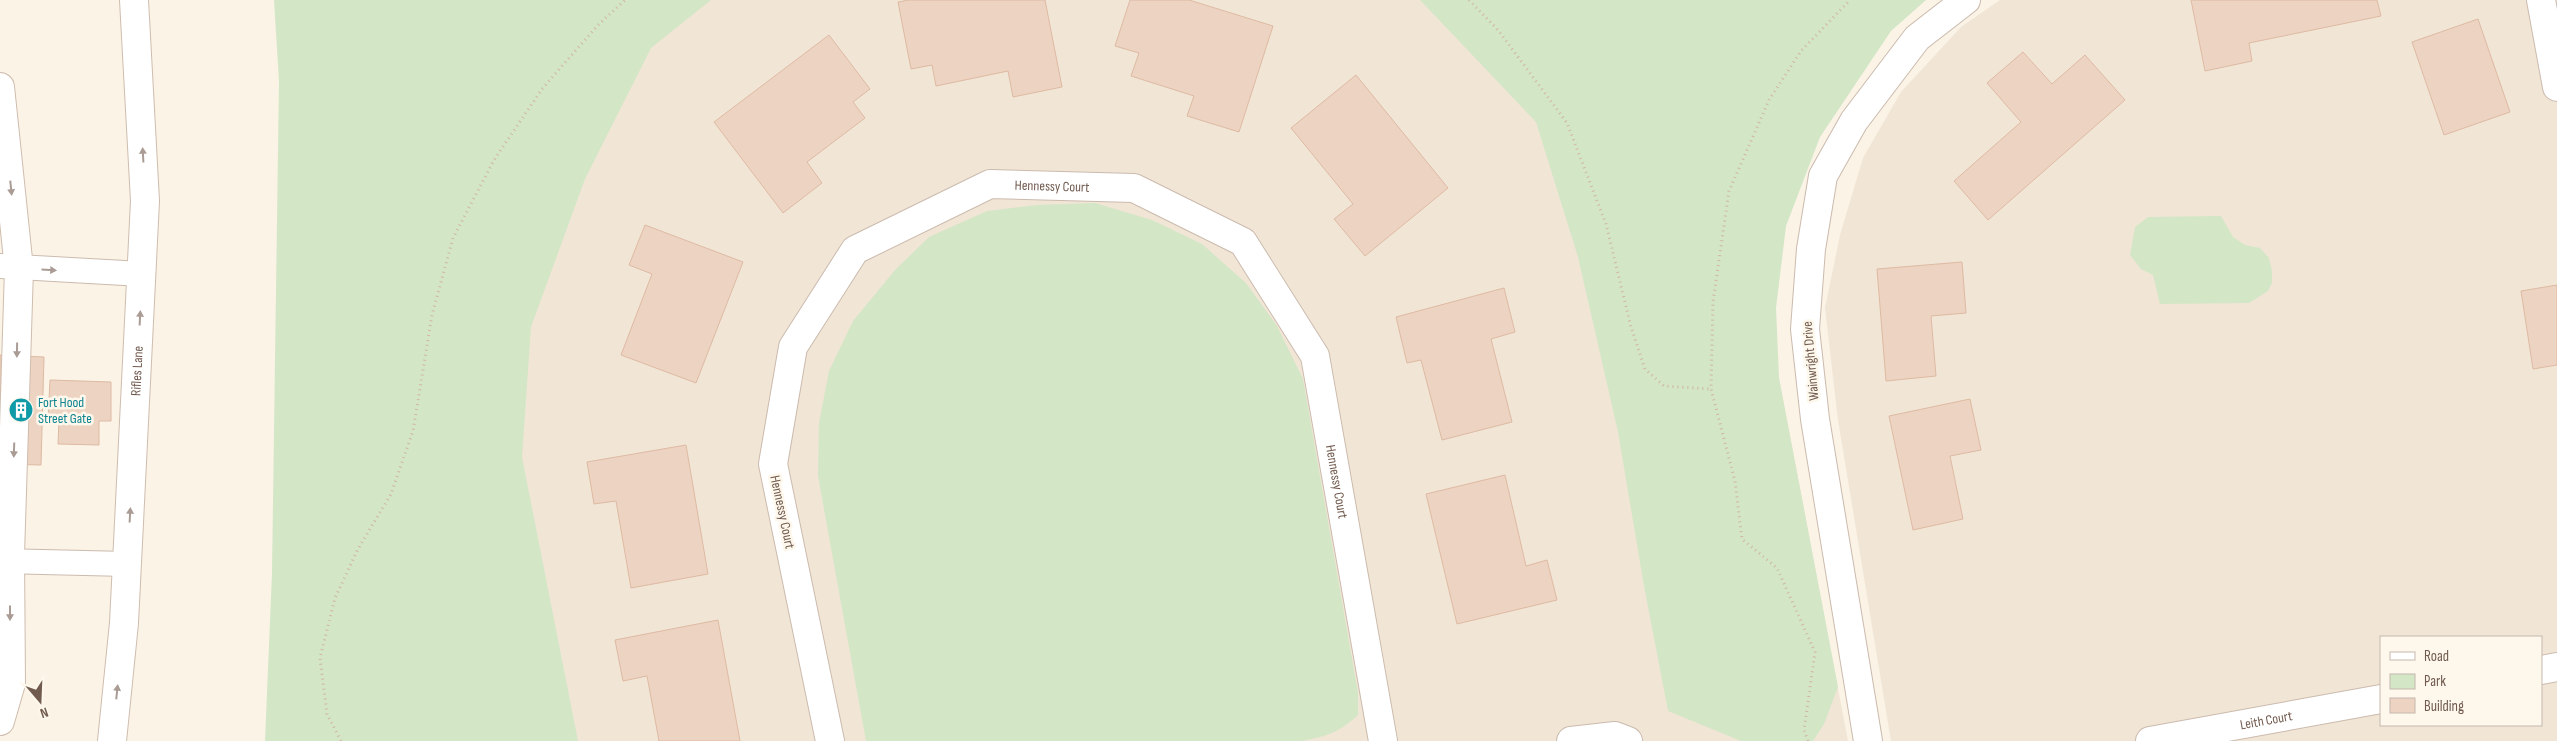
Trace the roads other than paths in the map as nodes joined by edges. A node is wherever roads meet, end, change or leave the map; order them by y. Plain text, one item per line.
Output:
1 (134, 0) edge
2 (1966, 0) edge
3 (2541, 0) edge
4 (2557, 86) edge
5 (0, 87) edge
6 (10, 267) edge
7 (142, 274) junction
8 (5, 561) edge
9 (127, 564) junction
10 (2557, 668) edge
11 (2542, 670) edge
12 (5, 683) edge
13 (2380, 699) edge
14 (0, 721) edge
15 (112, 741) edge
16 (830, 741) edge
17 (1383, 741) edge
18 (1571, 741) edge
19 (1628, 741) edge
20 (1868, 741) edge
21 (2150, 741) edge

7 -> 1 street, Rifles Lane
2 - 20 street, Wainwright Drive
3 - 4 street
5 -> 6 street
6 -> 7 lane
6 -> 8 street
9 -> 7 street, Rifles Lane
8 - 9 lane
8 -> 12 street
15 -> 9 street, Rifles Lane
10 - 11 street
12 - 14 street
13 - 21 street, Leith Court
16 - 17 street, Hennessy Court
18 - 19 street

